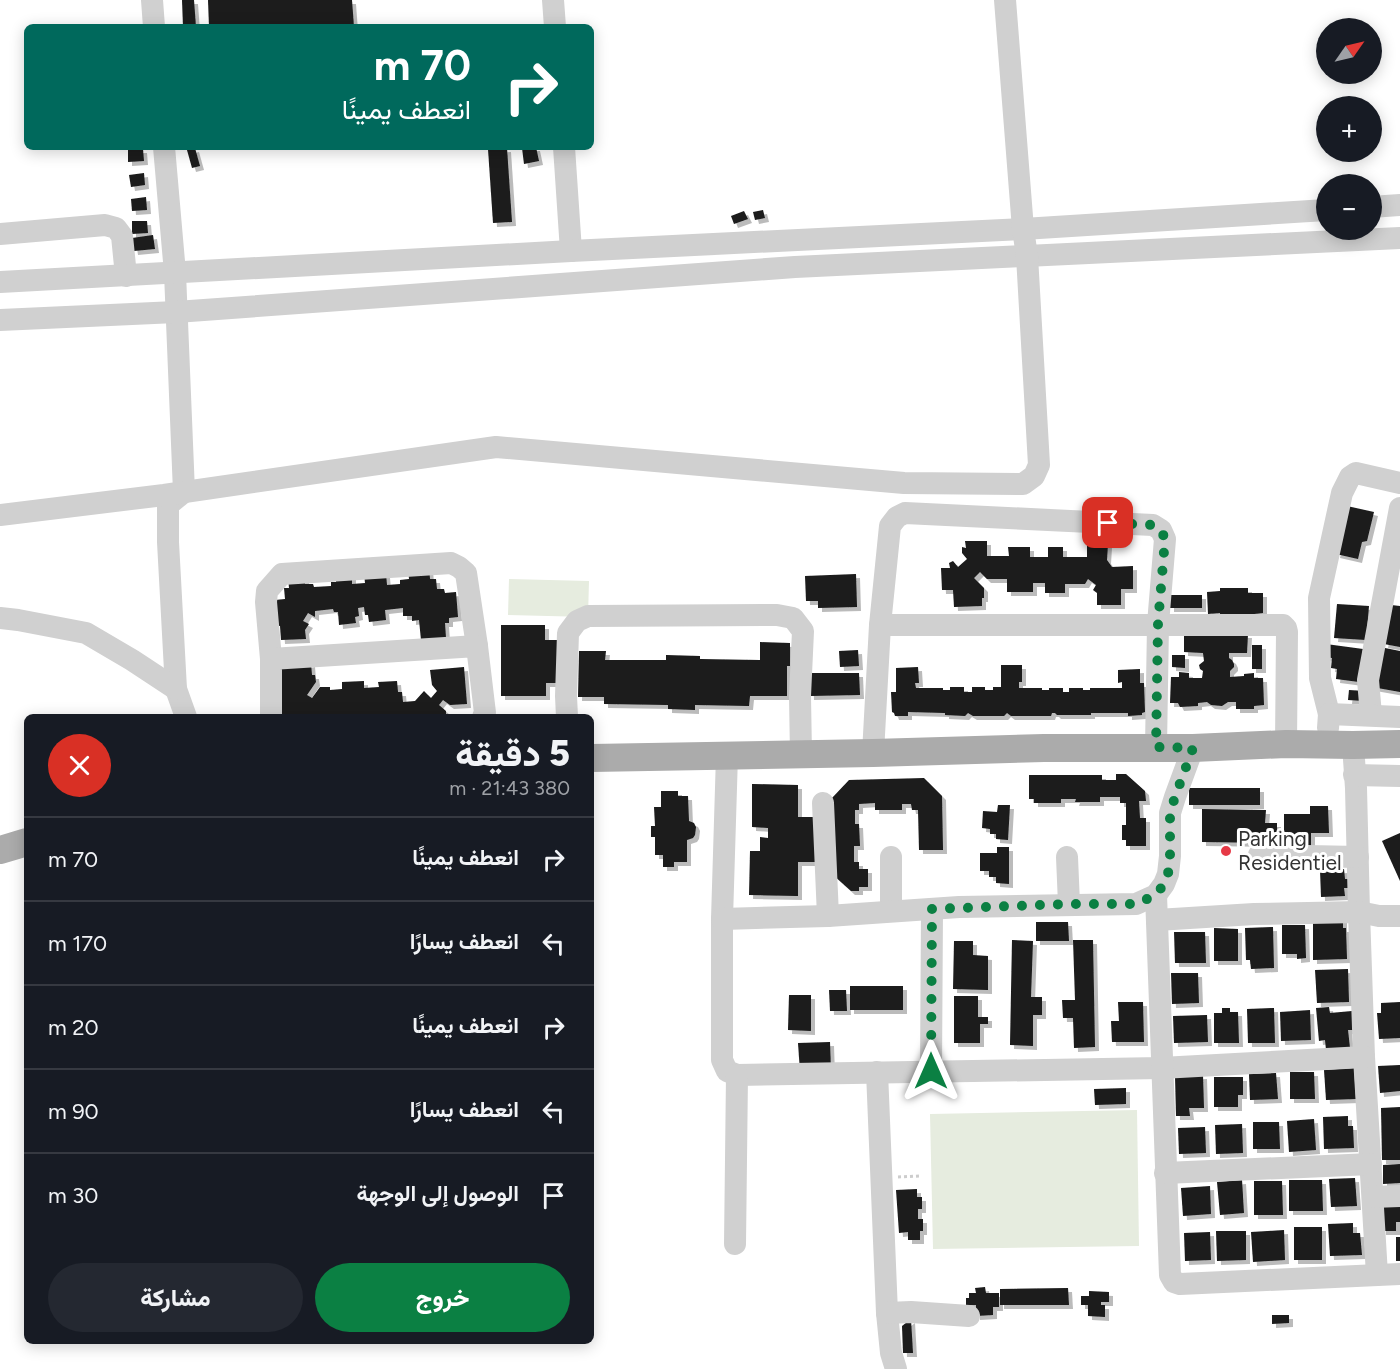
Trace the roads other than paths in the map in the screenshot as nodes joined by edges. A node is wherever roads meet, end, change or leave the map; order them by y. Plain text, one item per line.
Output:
1 (152, 0) edge
2 (552, 0) edge
3 (1005, 0) edge
4 (154, 24) edge
5 (555, 24) edge
6 (164, 150) edge
7 (564, 150) edge
8 (1400, 205) edge
9 (1382, 206) edge
10 (1316, 211) edge
11 (1023, 229) junction
12 (0, 234) edge
13 (1400, 238) edge
14 (571, 251) junction
15 (1027, 256) junction
16 (175, 273) junction
17 (126, 276) junction
18 (0, 282) edge
19 (176, 312) junction
20 (0, 320) edge
21 (1400, 483) edge
22 (184, 492) junction
23 (1400, 508) edge
24 (0, 515) edge
25 (0, 618) edge
26 (1158, 624) junction
27 (880, 626) junction
28 (477, 646) junction
29 (271, 659) junction
30 (176, 689) junction
31 (185, 714) edge
32 (271, 714) edge
33 (484, 714) edge
34 (567, 714) edge
35 (1329, 714) junction
36 (1371, 716) junction
37 (1400, 717) edge
38 (1286, 744) junction
39 (1400, 744) edge
40 (1340, 745) junction
41 (1156, 747) junction
42 (1193, 748) junction
43 (873, 753) junction
44 (727, 755) junction
45 (801, 755) junction
46 (594, 758) edge
47 (1354, 775) junction
48 (1400, 776) edge
49 (823, 803) dead end
50 (24, 844) edge
51 (0, 850) edge
52 (1259, 855) dead end
53 (891, 857) dead end
54 (1067, 857) dead end
55 (1358, 857) junction
56 (1156, 895) junction
57 (1069, 904) junction
58 (932, 909) junction
59 (891, 911) junction
60 (1359, 912) junction
61 (828, 915) junction
62 (1400, 916) edge
63 (722, 920) junction
64 (1158, 920) junction
65 (1364, 1057) junction
66 (1161, 1068) junction
67 (931, 1071) junction
68 (877, 1072) junction
69 (737, 1075) junction
70 (1371, 1164) junction
71 (1165, 1173) junction
72 (1400, 1196) edge
73 (1373, 1197) junction
74 (735, 1244) dead end
75 (1400, 1274) edge
76 (1377, 1275) junction
77 (887, 1313) junction
78 (969, 1316) dead end
79 (896, 1369) edge

1 - 4 street
2 - 5 street
3 - 11 street
6 - 16 street
7 - 14 street
8 - 9 street
10 - 11 street
11 - 14 street
11 - 15 street
12 - 17 street
13 - 15 street
14 - 16 street
15 - 19 street
15 - 22 street
16 - 17 street
16 - 19 street
17 - 18 street
19 - 20 street
19 - 22 street
21 - 35 street
22 - 24 street
22 - 30 street
23 - 36 street
25 - 30 street
26 - 27 street
26 - 27 street
26 - 38 street
26 - 41 street
27 - 43 street
28 - 29 street
28 - 29 street
28 - 33 street
29 - 32 street
30 - 31 street
34 - 45 street
35 - 36 street
35 - 40 street
36 - 37 street
38 - 40 main road
38 - 42 main road
39 - 40 main road
40 - 47 street
41 - 42 main road
41 - 43 main road
42 - 56 street
43 - 45 main road
44 - 45 main road
44 - 46 main road
44 - 63 street
47 - 48 street
47 - 55 street
49 - 61 street
50 - 51 main road
52 - 55 street
53 - 59 street
54 - 57 street
55 - 60 street
56 - 57 street
56 - 64 street
57 - 58 street
58 - 59 street
58 - 67 street
59 - 61 street
60 - 62 street
60 - 64 street
60 - 65 street
61 - 63 street
63 - 69 street
64 - 66 street
65 - 66 street
65 - 70 street
66 - 67 street
66 - 71 street
67 - 68 street
68 - 69 street
68 - 77 street
69 - 74 street
70 - 71 street
70 - 73 street
71 - 76 street
72 - 73 street
73 - 76 street
75 - 76 street
77 - 78 street
77 - 79 street

